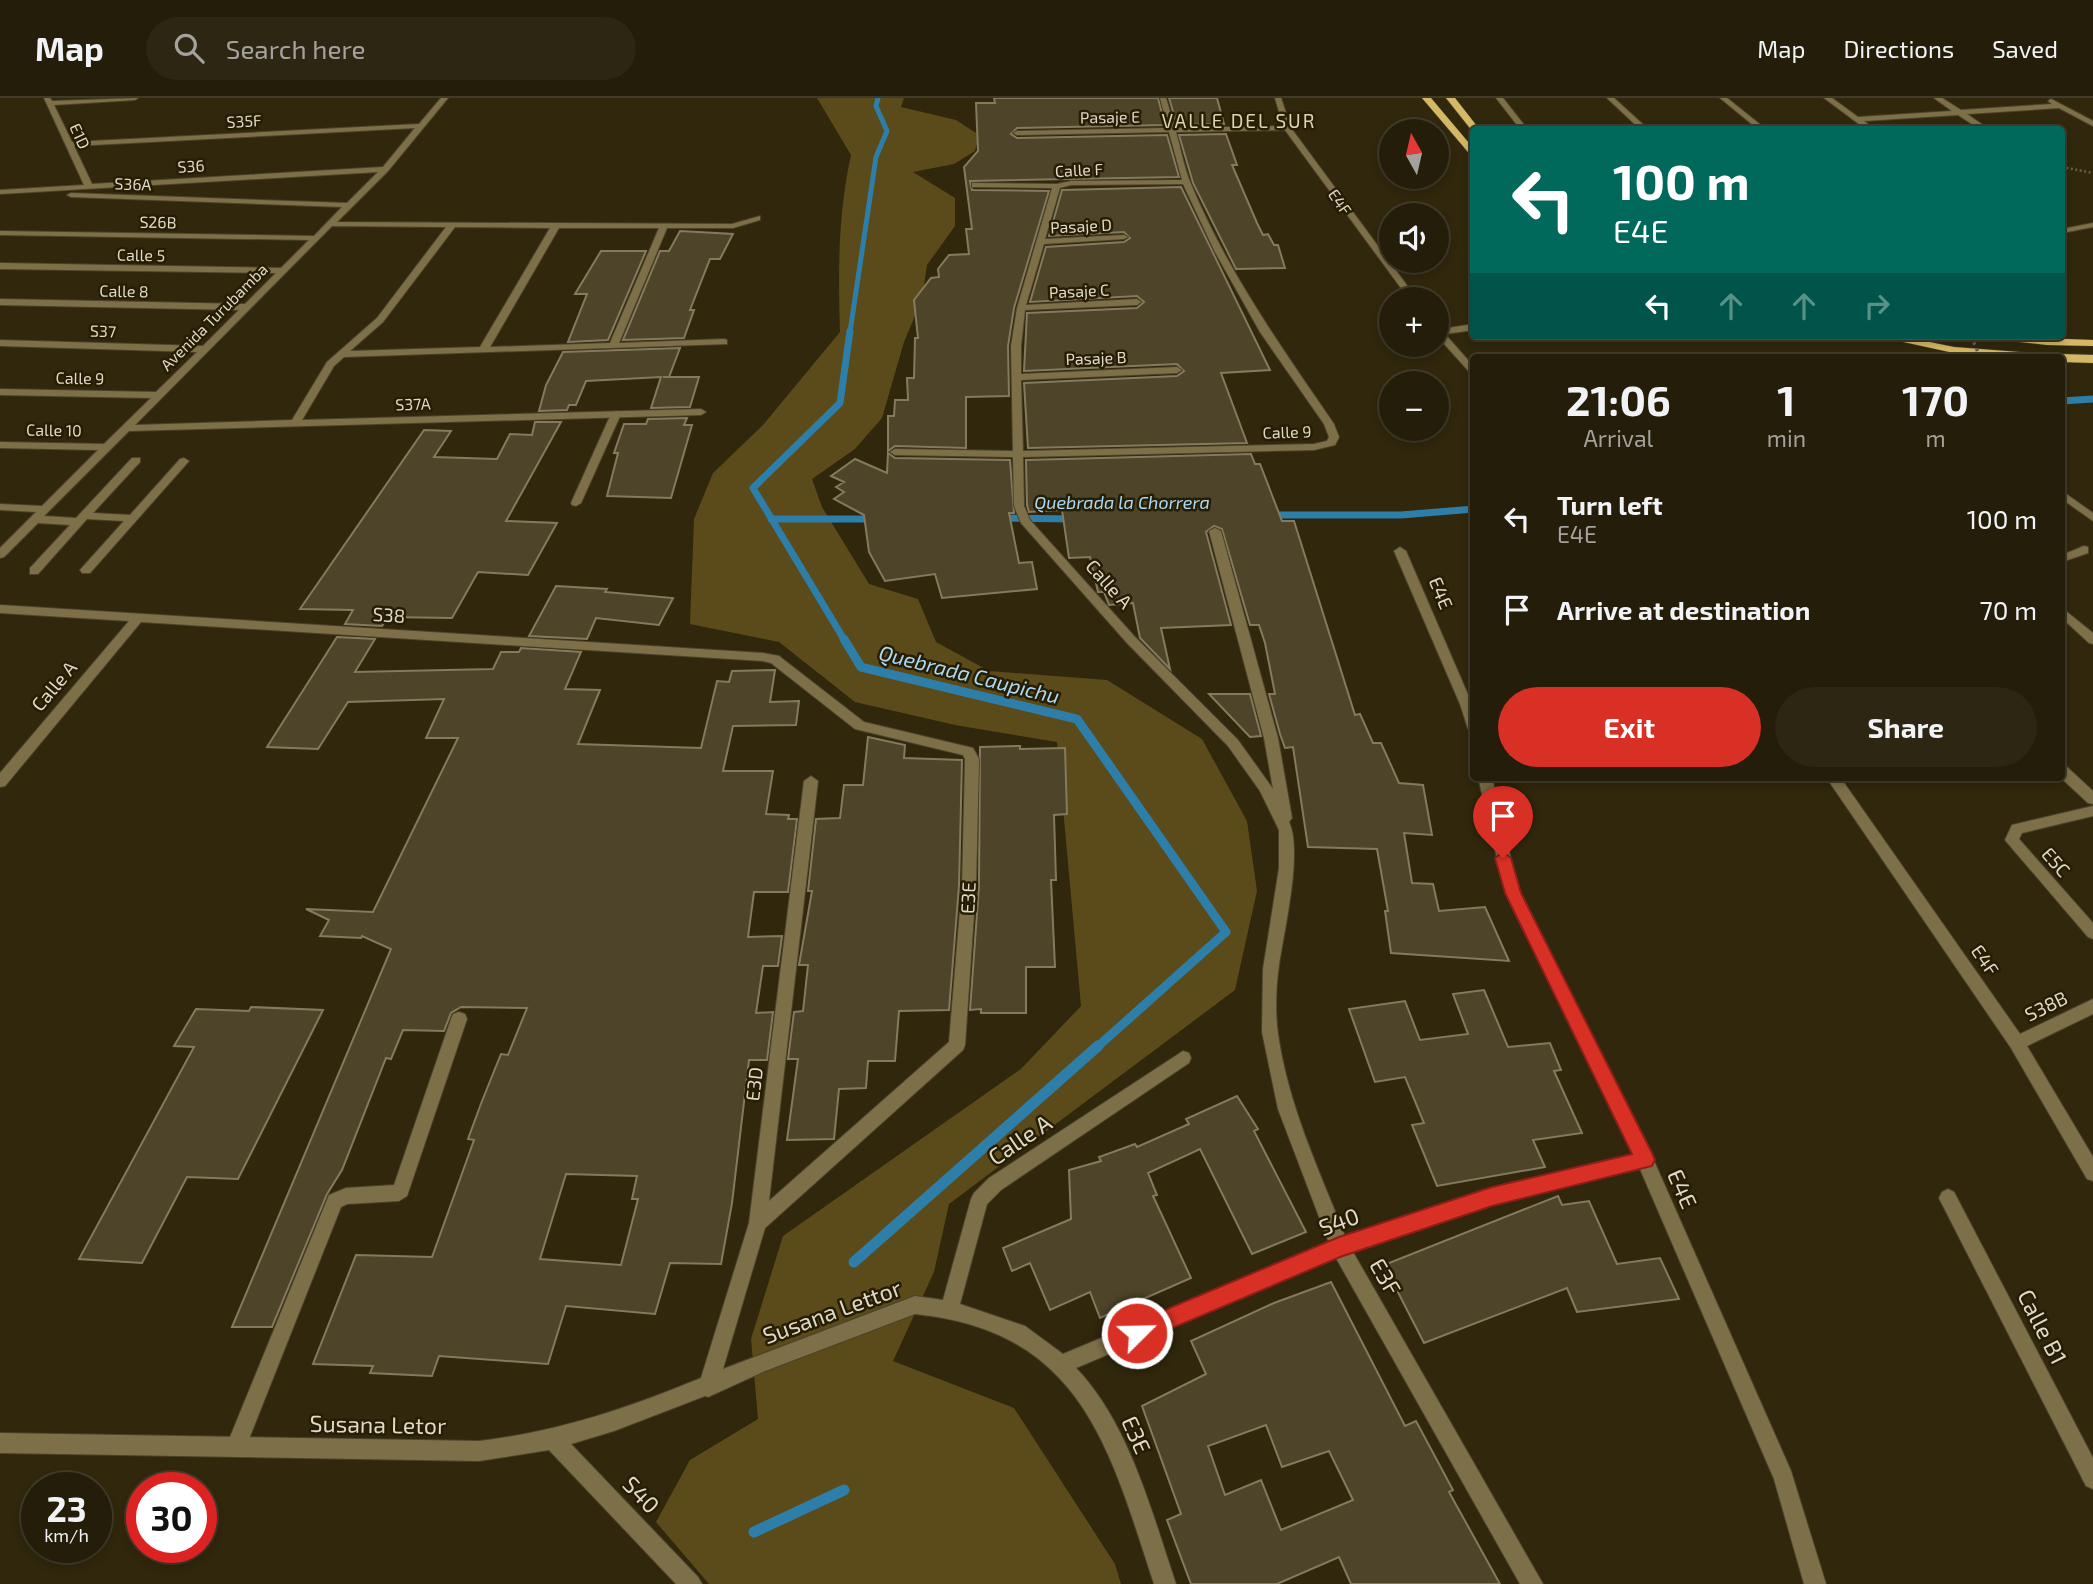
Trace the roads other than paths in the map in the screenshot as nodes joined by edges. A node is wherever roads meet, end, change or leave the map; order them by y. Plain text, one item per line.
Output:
1 (135, 98) edge
2 (445, 98) edge
3 (1163, 98) edge
4 (1278, 98) edge
5 (1426, 98) edge
6 (1450, 98) edge
7 (1499, 98) edge
8 (1609, 98) edge
9 (1723, 98) edge
10 (1827, 98) edge
11 (1937, 98) edge
12 (2046, 98) edge
13 (48, 100) edge
14 (2059, 106) junction
15 (1959, 112) junction
16 (1857, 119) junction
17 (2093, 124) edge
18 (421, 126) junction
19 (1473, 126) edge
20 (1522, 126) edge
21 (1641, 126) edge
22 (1759, 126) edge
23 (1867, 126) edge
24 (1981, 126) edge
25 (1287, 128) junction
26 (1172, 130) junction
27 (1017, 133) dead end
28 (69, 144) junction
29 (1470, 151) edge
30 (385, 169) junction
31 (1186, 182) junction
32 (975, 184) dead end
33 (89, 186) junction
34 (1057, 186) junction
35 (0, 193) edge
36 (348, 205) junction
37 (757, 218) dead end
38 (330, 224) junction
39 (453, 225) junction
40 (556, 225) junction
41 (664, 225) junction
42 (2093, 225) edge
43 (2065, 230) edge
44 (0, 233) edge
45 (1124, 237) dead end
46 (315, 238) junction
47 (1039, 242) junction
48 (0, 266) edge
49 (282, 271) junction
50 (1404, 287) edge
51 (0, 302) edge
52 (1138, 302) dead end
53 (247, 307) junction
54 (1021, 308) junction
55 (1470, 327) edge
56 (1449, 330) edge
57 (1898, 340) edge
58 (2029, 340) edge
59 (724, 342) dead end
60 (0, 343) edge
61 (2093, 343) edge
62 (1449, 344) edge
63 (613, 346) junction
64 (204, 349) junction
65 (484, 350) junction
66 (343, 354) junction
67 (1956, 354) edge
68 (2065, 358) edge
69 (2093, 359) edge
70 (1470, 369) edge
71 (1177, 370) dead end
72 (1016, 377) junction
73 (0, 392) edge
74 (159, 395) junction
75 (701, 412) dead end
76 (616, 414) junction
77 (295, 423) junction
78 (127, 428) junction
79 (0, 445) edge
80 (107, 447) junction
81 (895, 452) dead end
82 (1018, 454) junction
83 (136, 460) dead end
84 (184, 461) dead end
85 (2065, 497) edge
86 (576, 503) dead end
87 (0, 507) edge
88 (45, 509) junction
89 (132, 518) junction
90 (2093, 518) edge
91 (82, 519) junction
92 (35, 520) junction
93 (1215, 531) dead end
94 (2084, 550) dead end
95 (1400, 551) dead end
96 (0, 554) edge
97 (2065, 558) edge
98 (86, 570) dead end
99 (34, 571) dead end
100 (0, 609) edge
101 (2065, 615) edge
102 (139, 617) junction
103 (2093, 640) edge
104 (1470, 716) edge
105 (968, 751) joint
106 (2065, 774) edge
107 (811, 780) dead end
108 (1486, 781) edge
109 (1836, 781) edge
110 (0, 782) edge
111 (2093, 799) edge
112 (2093, 811) edge
113 (1286, 830) junction
114 (2093, 933) edge
115 (1271, 969) joint
116 (2093, 1006) edge
117 (459, 1019) dead end
118 (2017, 1044) junction
119 (1182, 1058) dead end
120 (1645, 1160) junction
121 (2093, 1173) edge
122 (1948, 1198) dead end
123 (758, 1223) junction
124 (1339, 1247) junction
125 (950, 1308) junction
126 (1020, 1334) joint
127 (1061, 1365) junction
128 (742, 1371) joint
129 (708, 1387) junction
130 (554, 1441) junction
131 (0, 1443) edge
132 (236, 1447) junction
133 (2093, 1479) edge
134 (691, 1584) edge
135 (1165, 1584) edge
136 (1532, 1584) edge
137 (1815, 1584) edge

1 - 13 street
2 - 18 street, Avenida Turubamba
3 - 26 street, Calle 9
4 - 25 street, E4F
5 - 29 main road
6 - 19 main road
7 - 20 street
8 - 21 street
9 - 22 street
10 - 16 street
11 - 15 street
12 - 14 street
13 - 28 street, E1D
14 - 15 street
14 - 17 street
15 - 16 street
15 - 24 street
16 - 23 street
18 - 28 street, S35F
18 - 30 street, Avenida Turubamba
25 - 26 street, Pasaje E
25 - 50 street, E4F
26 - 27 street, Pasaje E
26 - 31 street, Calle 9
28 - 33 street, E1D
30 - 33 street, S36
30 - 36 street, Avenida Turubamba
31 - 34 street, Calle F
31 - 82 street, Calle 9
32 - 34 street, Calle F
33 - 35 street, S36
34 - 47 street, Calle A
35 - 36 street, S36A
36 - 38 street, Avenida Turubamba
37 - 41 street
38 - 39 street
38 - 46 street, Avenida Turubamba
39 - 40 street
39 - 66 street
40 - 41 street
40 - 65 street
41 - 63 street
42 - 43 street
44 - 46 street, S26B
45 - 47 street, Pasaje D
46 - 49 street, Avenida Turubamba
47 - 54 street, Calle A
48 - 49 street, Calle 5
49 - 53 street, Avenida Turubamba
51 - 53 street, Calle 8
52 - 54 street, Pasaje C
53 - 64 street, Avenida Turubamba
54 - 72 street, Calle A
55 - 56 street
57 - 67 main road
58 - 61 main road
59 - 63 street
60 - 64 street, S37
62 - 70 street
63 - 65 street
64 - 74 street, Avenida Turubamba
65 - 66 street
66 - 77 street
68 - 69 main road
71 - 72 street, Pasaje B
72 - 82 street, Calle A
73 - 74 street, Calle 9
74 - 78 street, Avenida Turubamba
75 - 76 street, S37A
76 - 77 street, S37A
76 - 86 street
77 - 78 street, S37A
78 - 80 street, Avenida Turubamba
79 - 80 street, Calle 10
80 - 88 street, Avenida Turubamba
81 - 82 street, Calle 9
82 - 113 street, Calle A
83 - 91 street
84 - 89 street
85 - 90 street
87 - 88 street
88 - 92 street, Avenida Turubamba
89 - 91 street
89 - 98 street
91 - 92 street
91 - 99 street
92 - 96 street, Avenida Turubamba
93 - 113 street
94 - 97 street
95 - 104 street, E4E
100 - 102 street, S38
101 - 103 street
102 - 105 street, S38
102 - 110 street, Calle A
105 - 123 street, E3E
106 - 111 street
107 - 123 street, E3D
108 - 120 street, E4E
109 - 118 street, E4F
112 - 114 street, E5C
113 - 115 street, Calle A
115 - 124 street, E3F
116 - 118 street, S38B
117 - 132 street
118 - 121 street, E4F
119 - 125 street, Calle A
120 - 124 street, S40
120 - 137 street, E4E
122 - 133 street, Calle B1
123 - 129 street, E3D
124 - 127 street, S40
124 - 136 street, E3F
125 - 126 street, Susana Lettor
125 - 128 street, Susana Lettor
126 - 127 street, E3E
127 - 135 street, E3E
128 - 129 street, Susana Letor
129 - 130 street, Susana Letor
130 - 132 street, Susana Letor
130 - 134 street, S40
131 - 132 street, Susana Letor

